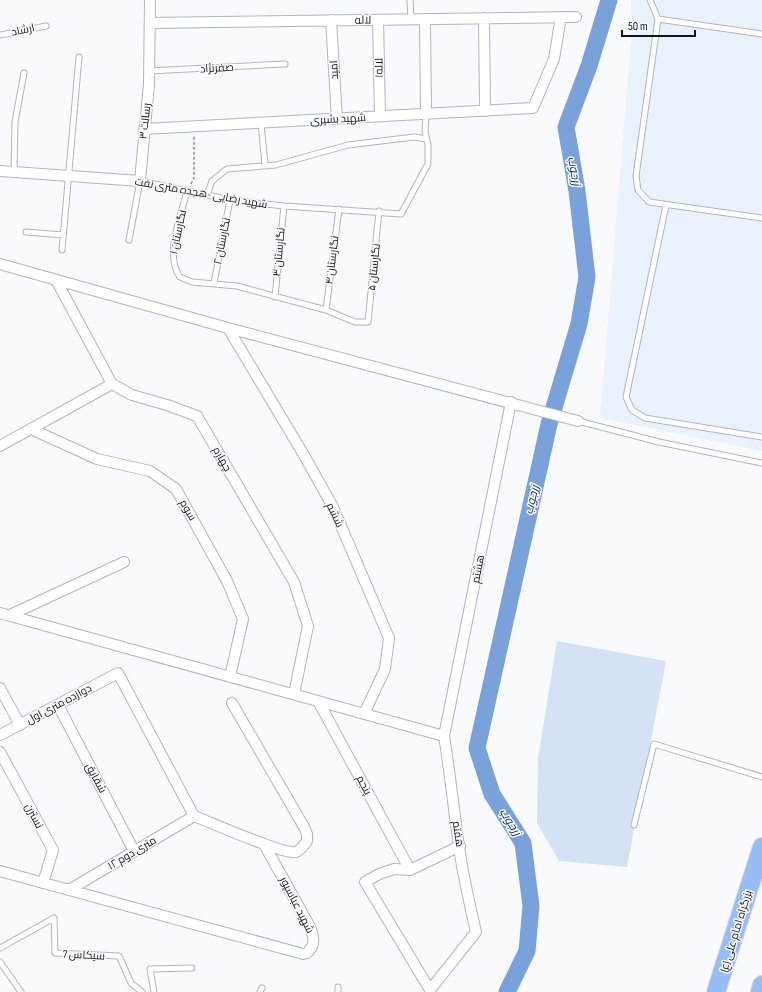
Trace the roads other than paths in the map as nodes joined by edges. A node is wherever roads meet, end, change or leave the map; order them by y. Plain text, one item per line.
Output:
1 (150, 0) edge
2 (410, 0) edge
3 (650, 0) edge
4 (561, 17) junction
5 (576, 17) dead end
6 (484, 18) junction
7 (411, 19) junction
8 (425, 19) junction
9 (658, 19) junction
10 (331, 20) junction
11 (378, 20) junction
12 (150, 23) junction
13 (46, 26) dead end
14 (762, 34) edge
15 (0, 35) edge
16 (79, 57) dead end
17 (285, 64) dead end
18 (149, 72) junction
19 (24, 73) dead end
20 (485, 111) junction
21 (426, 114) junction
22 (380, 116) junction
23 (337, 119) junction
24 (262, 123) junction
25 (144, 129) junction
26 (426, 139) junction
27 (265, 165) junction
28 (0, 171) edge
29 (14, 172) junction
30 (69, 176) junction
31 (140, 182) junction
32 (187, 191) junction
33 (207, 195) junction
34 (230, 200) junction
35 (666, 205) junction
36 (284, 206) junction
37 (338, 209) junction
38 (379, 211) junction
39 (762, 218) edge
40 (26, 232) dead end
41 (63, 235) junction
42 (129, 240) dead end
43 (62, 250) dead end
44 (0, 264) edge
45 (56, 280) junction
46 (214, 283) junction
47 (275, 297) junction
48 (326, 310) junction
49 (228, 328) junction
50 (112, 384) junction
51 (514, 403) junction
52 (578, 421) joint
53 (31, 429) junction
54 (762, 438) edge
55 (0, 446) edge
56 (762, 463) edge
57 (124, 562) dead end
58 (0, 613) edge
59 (10, 616) junction
60 (230, 677) junction
61 (0, 688) edge
62 (294, 694) junction
63 (318, 701) junction
64 (232, 703) dead end
65 (58, 705) junction
66 (364, 714) junction
67 (20, 725) junction
68 (0, 735) edge
69 (444, 736) junction
70 (0, 752) edge
71 (762, 777) edge
72 (194, 816) junction
73 (634, 825) dead end
74 (264, 844) junction
75 (460, 846) junction
76 (762, 847) edge
77 (134, 851) junction
78 (410, 870) junction
79 (0, 871) edge
80 (43, 883) junction
81 (69, 890) junction
82 (0, 948) edge
83 (0, 962) edge
84 (192, 968) dead end
85 (762, 985) edge
86 (21, 992) edge
87 (142, 992) edge
88 (154, 992) edge
89 (716, 992) edge
90 (760, 992) edge

1 - 12 street, رسالت ۳
2 - 7 lane
3 - 9 lane
4 - 5 street, لاله
4 - 6 street, لاله
4 - 20 street, شهید بشیری
6 - 8 street, لاله
6 - 20 street
7 - 8 street, لاله
7 - 11 street, لاله
8 - 21 street
9 - 14 lane
9 - 35 lane
10 - 11 street, لاله
10 - 12 street, لاله
10 - 23 street, امید
11 - 22 street, لاله۱
12 - 18 street, رسالت ۳
13 - 15 lane, ارشاد
16 - 30 lane
17 - 18 lane, صفرنژاد
18 - 25 street, رسالت ۳
19 - 29 lane
20 - 21 street, شهید بشیری
21 - 22 street, شهید بشیری
21 - 26 lane
22 - 23 street, شهید بشیری
23 - 24 street, شهید بشیری
24 - 25 street, شهید بشیری
24 - 27 lane
25 - 31 street, رسالت ۳
26 - 27 lane
26 - 38 lane, شهید رضایی -هجده متری نفت
27 - 33 lane
28 - 29 street, شهید رضایی -هجده متری نفت
29 - 30 street, شهید رضایی -هجده متری نفت
30 - 31 street, شهید رضایی -هجده متری نفت
30 - 41 lane
31 - 32 lane, شهید رضایی -هجده متری نفت
31 - 42 lane, رسالت ۳
32 - 33 lane, شهید رضایی -هجده متری نفت
32 - 46 lane, نگارستان ۱
33 - 34 lane, شهید رضایی -هجده متری نفت
34 - 36 lane, شهید رضایی -هجده متری نفت
34 - 46 lane, نگارستان ۲
35 - 39 lane
35 - 54 lane
36 - 37 lane, شهید رضایی -هجده متری نفت
36 - 47 lane, نگارستان ۳
37 - 38 lane, شهید رضایی -هجده متری نفت
37 - 48 lane, نگارستان ۴
38 - 48 lane, نگارستان ۵
40 - 41 lane
41 - 43 lane
44 - 45 street
45 - 49 street
45 - 50 street
46 - 47 lane
47 - 48 lane
49 - 51 street
49 - 66 street, ششم
50 - 53 street
50 - 62 street, چهارم
51 - 52 street
51 - 69 street, هشتم
52 - 56 lane
53 - 55 street
53 - 60 street, سوم
57 - 59 street
58 - 59 street
59 - 60 street
60 - 62 street
61 - 67 street
62 - 63 street
63 - 66 street
63 - 78 street, پنجم
64 - 74 street
65 - 67 street, دوازده متری اول
65 - 72 street, دوازده متری اول
65 - 77 street, شقایق
66 - 69 street
67 - 68 street, دوازده متری اول
69 - 75 street, هفتم
70 - 80 street, نسترن
71 - 73 lane
72 - 74 street
72 - 77 street, ۱۲ متری دوم
74 - 81 street, شهید عباسپور
75 - 78 street
75 - 78 street, هفتم
76 - 89 highway, بزرگراه امام علی (ع)
77 - 81 street, ۱۲ متری دوم
79 - 80 street, شهید عباسپور
80 - 81 street, شهید عباسپور
82 - 87 lane, سیکاس 7
83 - 86 lane
84 - 88 lane
85 - 90 highway

